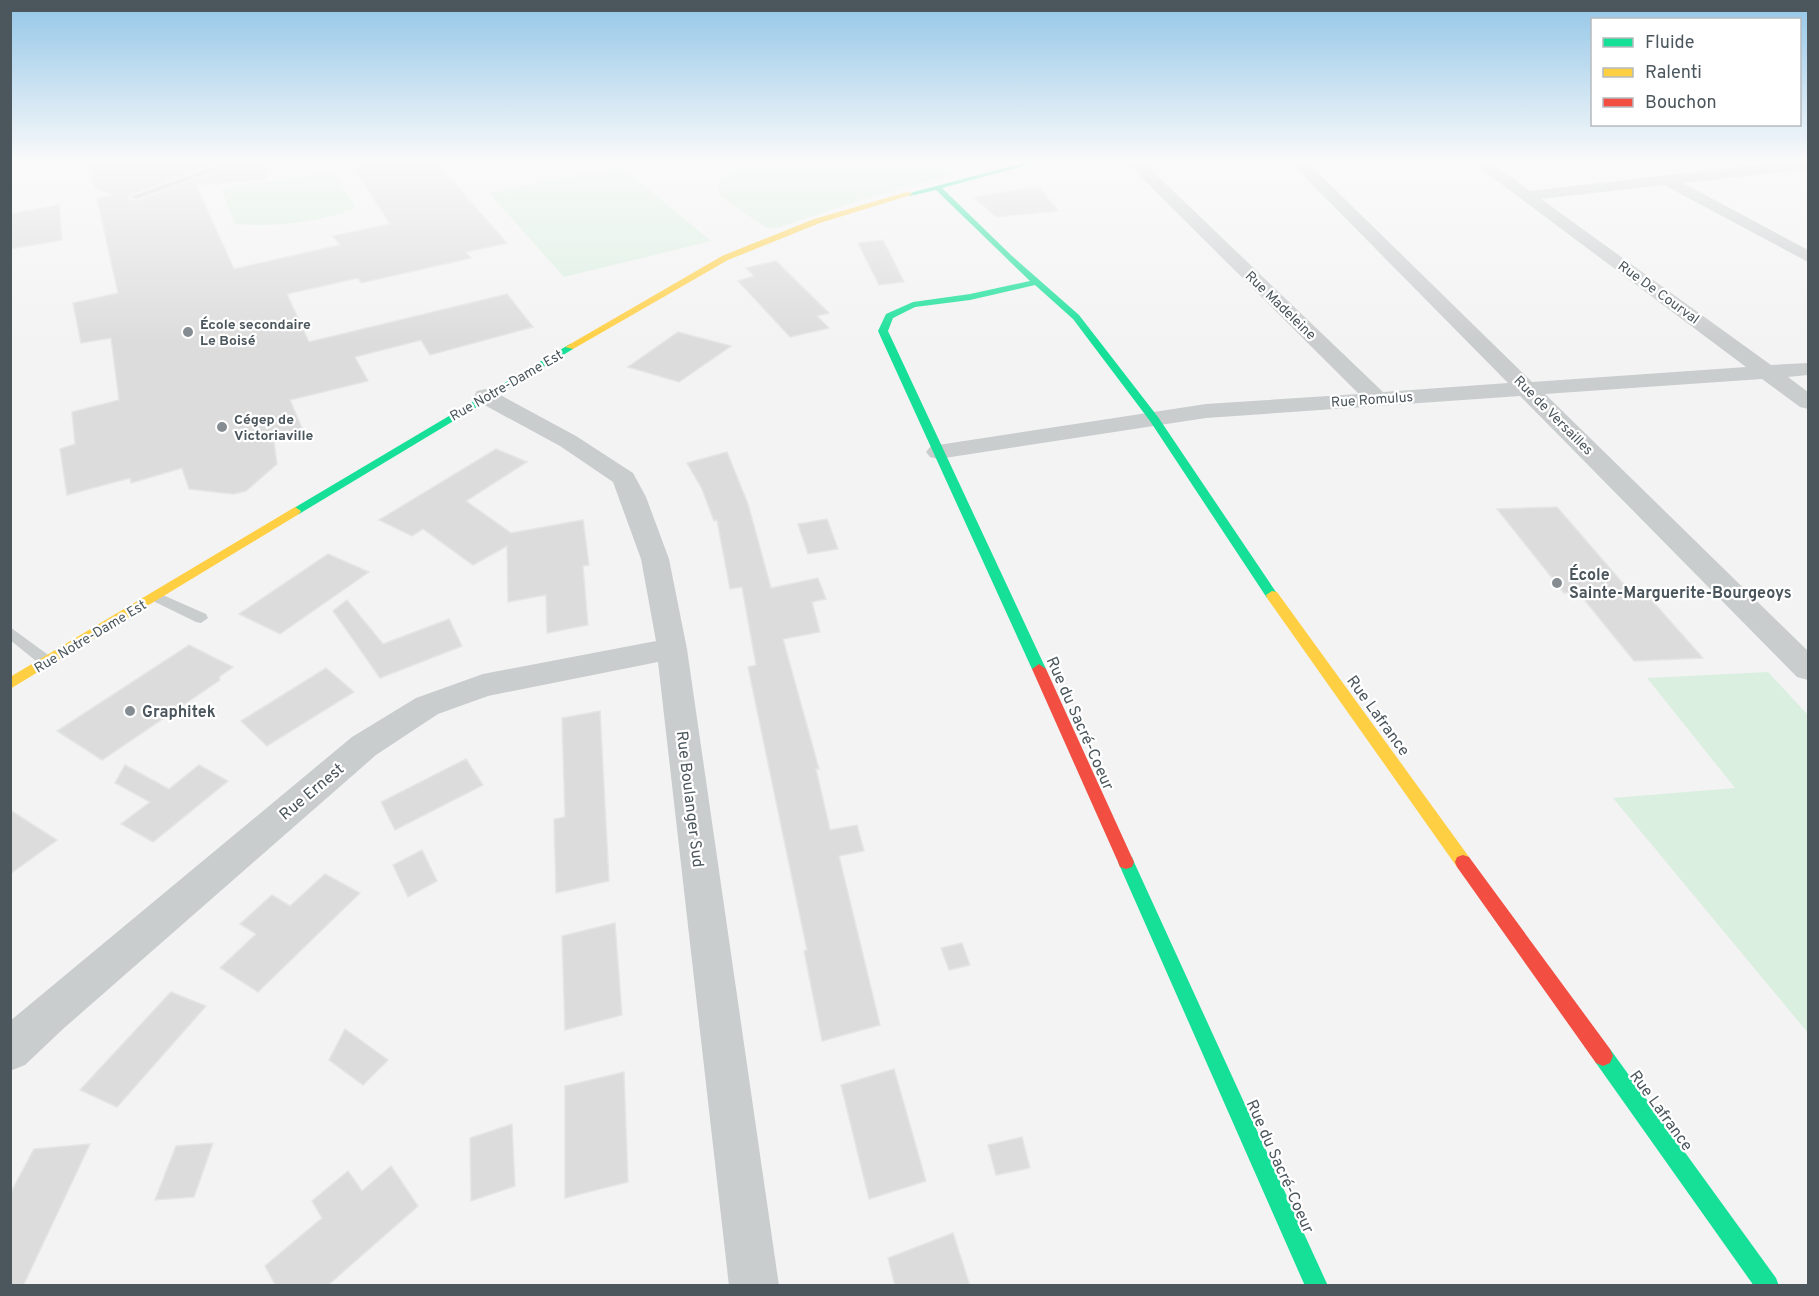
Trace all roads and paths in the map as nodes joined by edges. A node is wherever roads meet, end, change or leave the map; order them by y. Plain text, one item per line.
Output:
1 (813, 222) edge
2 (973, 222) edge
3 (1196, 222) edge
4 (1360, 222) edge
5 (1563, 222) edge
6 (1745, 222) edge
7 (1809, 257) edge
8 (1038, 282) junction
9 (1809, 369) edge
10 (1768, 372) junction
11 (1528, 388) junction
12 (485, 396) junction
13 (1376, 398) junction
14 (1809, 402) edge
15 (1154, 419) junction
16 (938, 452) junction
17 (156, 597) junction
18 (201, 618) dead end
19 (10, 632) edge
20 (672, 650) junction
21 (46, 662) junction
22 (1809, 669) edge
23 (10, 684) edge
24 (10, 1050) edge
25 (754, 1286) edge
26 (1317, 1286) edge
27 (1768, 1286) edge

1 - 12 street, Rue Notre-Dame Est
2 - 8 street, Rue Lafrance
3 - 13 street, Rue Madeleine
4 - 11 street, Rue de Versailles
5 - 10 street, Rue De Courval
6 - 7 street
8 - 15 street, Rue Lafrance
8 - 16 street, Rue du Sacré-Coeur
9 - 10 street, Rue Romulus
10 - 11 street, Rue Romulus
10 - 14 street, Rue De Courval
11 - 13 street, Rue Romulus
11 - 22 street, Rue de Versailles
12 - 17 street, Rue Notre-Dame Est
12 - 20 street, Rue Boulanger Sud
13 - 15 street, Rue Romulus
15 - 16 street, Rue Romulus
15 - 27 street, Rue Lafrance
16 - 26 street, Rue du Sacré-Coeur
17 - 18 lane
17 - 21 street, Rue Notre-Dame Est
19 - 21 lane
20 - 24 street, Rue Ernest
20 - 25 street, Rue Boulanger Sud
21 - 23 street, Rue Notre-Dame Est

